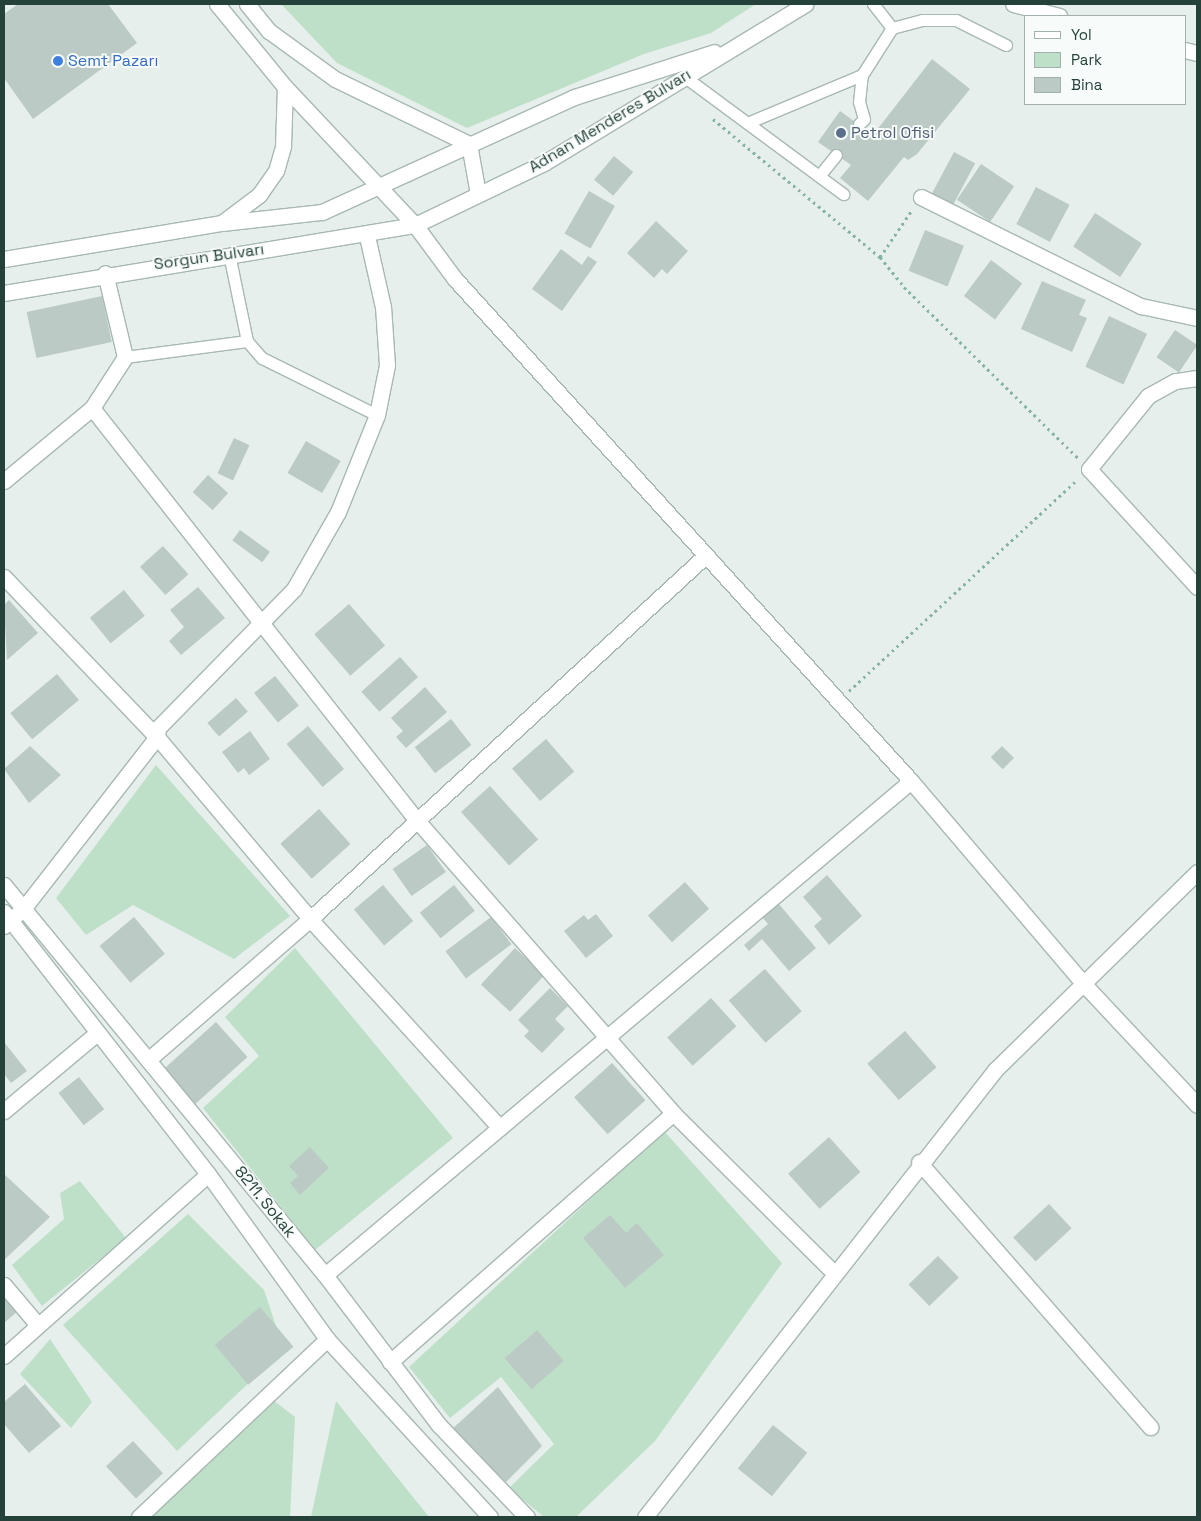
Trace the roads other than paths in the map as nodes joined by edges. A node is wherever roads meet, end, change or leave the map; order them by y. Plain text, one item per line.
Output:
1 (217, 4) edge
2 (247, 4) edge
3 (806, 4) edge
4 (873, 4) edge
5 (1013, 4) edge
6 (1055, 15) edge
7 (892, 28) junction
8 (739, 44) junction
9 (1006, 46) dead end
10 (685, 76) junction
11 (862, 76) junction
12 (285, 87) junction
13 (747, 123) junction
14 (859, 124) dead end
15 (469, 144) junction
16 (836, 155) dead end
17 (819, 176) junction
18 (379, 189) junction
19 (478, 194) junction
20 (843, 194) dead end
21 (921, 197) road end
22 (222, 223) junction
23 (415, 225) junction
24 (366, 236) junction
25 (229, 254) junction
26 (4, 259) edge
27 (105, 273) junction
28 (4, 293) edge
29 (1197, 318) edge
30 (247, 341) junction
31 (125, 357) junction
32 (1197, 378) edge
33 (92, 408) junction
34 (378, 415) junction
35 (4, 481) edge
36 (705, 556) junction
37 (4, 577) edge
38 (1197, 587) edge
39 (261, 624) junction
40 (157, 737) junction
41 (910, 781) junction
42 (415, 818) junction
43 (1197, 872) edge
44 (4, 886) edge
45 (23, 909) junction
46 (310, 919) junction
47 (6, 920) edge
48 (1082, 982) junction
49 (97, 1033) junction
50 (608, 1038) junction
51 (148, 1060) junction
52 (1197, 1105) edge
53 (4, 1110) edge
54 (673, 1113) junction
55 (500, 1128) junction
56 (919, 1162) junction
57 (208, 1174) junction
58 (834, 1273) junction
59 (325, 1275) junction
60 (4, 1285) edge
61 (37, 1324) junction
62 (327, 1339) junction
63 (4, 1356) edge
64 (390, 1362) junction
65 (1150, 1427) dead end
66 (139, 1517) edge
67 (490, 1517) edge
68 (527, 1517) edge
69 (645, 1517) edge

1 - 12 street
2 - 15 street
3 - 8 street, Adnan Menderes Bulvarı
4 - 7 lane
5 - 6 street
7 - 9 lane
7 - 11 lane
8 - 10 street, Adnan Menderes Bulvarı
8 - 15 street, Adnan Menderes Bulvarı
10 - 13 lane
10 - 19 street, Adnan Menderes Bulvarı
11 - 13 lane
11 - 14 lane
12 - 18 street
12 - 22 street
13 - 17 lane
15 - 18 street, Adnan Menderes Bulvarı
15 - 19 street
16 - 17 lane
17 - 20 lane
18 - 22 street, Sorgun Bulvarı
18 - 23 street
19 - 23 street, Adnan Menderes Bulvarı
21 - 29 street
22 - 26 street, Sorgun Bulvarı
23 - 24 street, Sorgun Bulvarı
23 - 36 street
24 - 25 street, Sorgun Bulvarı
24 - 34 street
25 - 27 street, Sorgun Bulvarı
25 - 30 lane
27 - 28 street, Sorgun Bulvarı
27 - 31 street
30 - 31 lane
30 - 34 lane
31 - 33 street
32 - 38 street
33 - 35 street
33 - 39 street
34 - 39 street
36 - 41 street
36 - 42 street
37 - 40 street
39 - 40 street
39 - 42 street
40 - 45 street
40 - 46 street
41 - 48 street
41 - 50 street
42 - 46 street
42 - 50 street
43 - 48 street
44 - 45 street, 8211. Sokak
45 - 47 street
45 - 51 street, 8211. Sokak
46 - 51 street
46 - 55 street
47 - 49 street
48 - 52 street
48 - 56 street
49 - 53 street
49 - 57 street
50 - 54 street
50 - 55 street
51 - 59 street, 8211. Sokak
54 - 58 street
54 - 64 street
55 - 59 street
56 - 58 street
56 - 65 street
57 - 61 street
57 - 62 street
58 - 69 street
59 - 64 street, 8211. Sokak
60 - 61 street
61 - 63 street
62 - 66 street
62 - 67 street
64 - 68 street, 8211. Sokak

